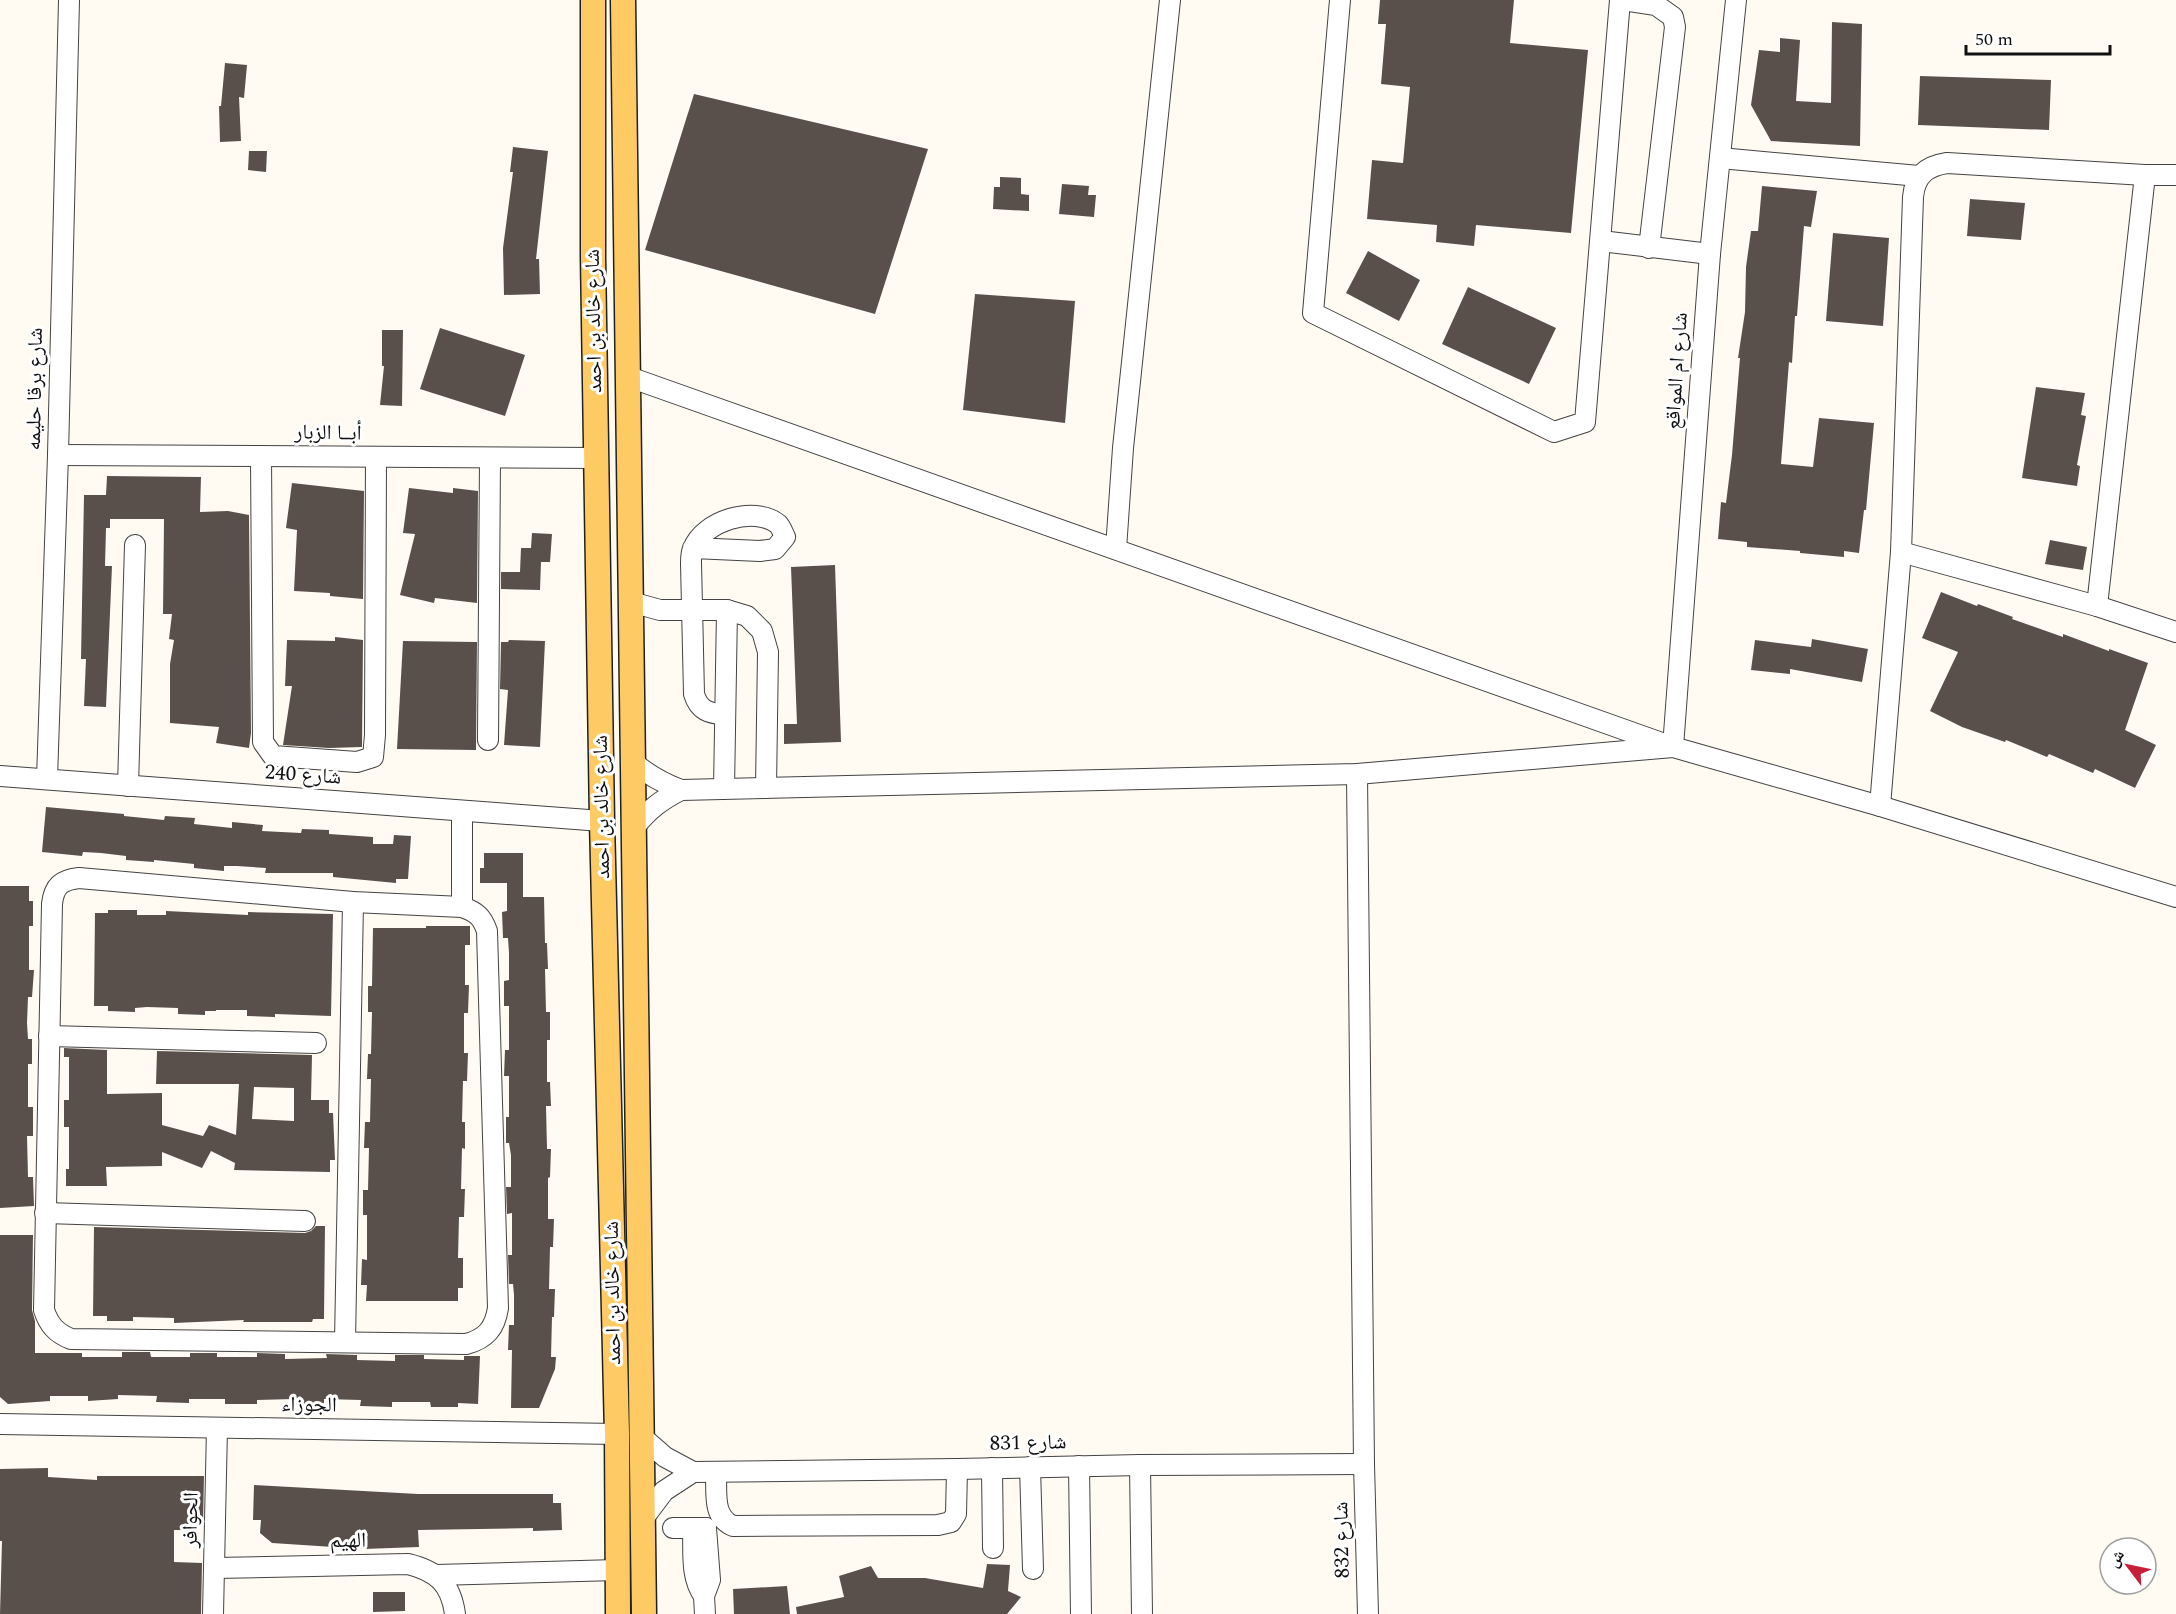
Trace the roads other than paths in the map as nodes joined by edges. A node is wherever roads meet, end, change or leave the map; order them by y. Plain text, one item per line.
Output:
1 (69, 0) edge
2 (593, 0) edge
3 (623, 0) edge
4 (1170, 0) edge
5 (1340, 0) edge
6 (1621, 0) edge
7 (1736, 0) edge
8 (1720, 158) junction
9 (2145, 175) junction
10 (2176, 175) edge
11 (1918, 176) junction
12 (1600, 241) junction
13 (1649, 248) junction
14 (1710, 254) junction
15 (629, 377) junction
16 (58, 455) junction
17 (261, 456) junction
18 (376, 457) junction
19 (490, 458) junction
20 (597, 458) junction
21 (135, 545) dead end
22 (693, 548) dead end
23 (1116, 549) junction
24 (1901, 552) junction
25 (632, 602) junction
26 (2097, 606) junction
27 (693, 610) junction
28 (727, 610) junction
29 (2176, 632) edge
30 (725, 715) junction
31 (488, 740) dead end
32 (1673, 747) junction
33 (633, 762) junction
34 (1357, 774) junction
35 (0, 776) edge
36 (47, 779) junction
37 (128, 786) junction
38 (766, 788) junction
39 (724, 789) junction
40 (681, 790) junction
41 (1880, 806) junction
42 (462, 811) junction
43 (602, 821) junction
44 (634, 828) junction
45 (2176, 897) edge
46 (353, 902) junction
47 (462, 907) junction
48 (49, 1036) junction
49 (316, 1042) dead end
50 (45, 1213) junction
51 (305, 1221) dead end
52 (345, 1342) junction
53 (0, 1424) edge
54 (217, 1428) junction
55 (617, 1434) junction
56 (641, 1436) junction
57 (1364, 1464) junction
58 (1140, 1465) junction
59 (1079, 1466) junction
60 (1030, 1467) junction
61 (992, 1468) junction
62 (957, 1469) junction
63 (693, 1472) junction
64 (716, 1472) junction
65 (643, 1519) junction
66 (707, 1525) junction
67 (673, 1528) dead end
68 (993, 1548) dead end
69 (214, 1568) junction
70 (1033, 1569) dead end
71 (617, 1570) junction
72 (436, 1575) junction
73 (705, 1605) edge
74 (213, 1614) edge
75 (455, 1614) edge
76 (618, 1614) edge
77 (644, 1614) edge
78 (1081, 1614) edge
79 (1142, 1614) edge
80 (1368, 1614) edge

1 - 16 street, شارع برقا حليمه
2 - 20 main road, شارع خالد بن احمد
3 - 15 main road, شارع خالد بن احمد
4 - 23 street
5 - 12 street
6 - 12 street
6 - 13 street
7 - 8 street, شارع ام المواقع
8 - 11 street
8 - 14 street, شارع ام المواقع
9 - 10 street
9 - 11 street
9 - 26 street
11 - 24 street
12 - 13 street
13 - 14 street
14 - 32 street, شارع ام المواقع
15 - 23 street
15 - 25 main road, شارع خالد بن احمد
16 - 17 street, أبــا الزبار
16 - 36 street, شارع برقا حليمه
17 - 18 street, أبــا الزبار
17 - 18 street
18 - 19 street, أبــا الزبار
19 - 20 street, أبــا الزبار
19 - 31 street
20 - 43 main road, شارع خالد بن احمد
21 - 37 street
22 - 27 street
23 - 32 street
24 - 26 street
24 - 41 street
25 - 27 street
25 - 33 main road, شارع خالد بن احمد
26 - 29 street
27 - 28 street
27 - 30 street
28 - 30 street
28 - 38 street
30 - 39 street
32 - 34 street
32 - 41 street
33 - 40 street
33 - 44 main road, شارع خالد بن احمد
34 - 38 street
34 - 57 street, شارع 832
35 - 36 street, شارع 240
36 - 37 street, شارع 240
37 - 42 street, شارع 240
38 - 39 street
39 - 40 street
40 - 44 street
41 - 45 street
42 - 43 street, شارع 240
42 - 47 street
43 - 55 main road, شارع خالد بن احمد
44 - 56 main road, شارع خالد بن احمد
46 - 47 street
46 - 48 street
46 - 52 street
47 - 52 street
48 - 49 street
48 - 50 street
50 - 51 street
50 - 52 street
53 - 54 street, الجوزاء
54 - 55 street, الجوزاء
54 - 69 street, الحوافر
55 - 71 main road, شارع خالد بن احمد
56 - 63 street, شارع 831
56 - 65 main road, شارع خالد بن احمد
57 - 58 street, شارع 831
57 - 80 street, شارع 832
58 - 59 street, شارع 831
58 - 79 street
59 - 60 street, شارع 831
59 - 78 street
60 - 61 street, شارع 831
60 - 70 street
61 - 62 street, شارع 831
61 - 68 street
62 - 64 street, شارع 831
62 - 66 street
63 - 64 street, شارع 831
63 - 65 street
64 - 66 street
65 - 77 main road, شارع خالد بن احمد
66 - 67 street
66 - 73 street
69 - 72 street, الهيم
69 - 74 street, الحوافر
71 - 72 street
71 - 76 main road, شارع خالد بن احمد
72 - 75 street

